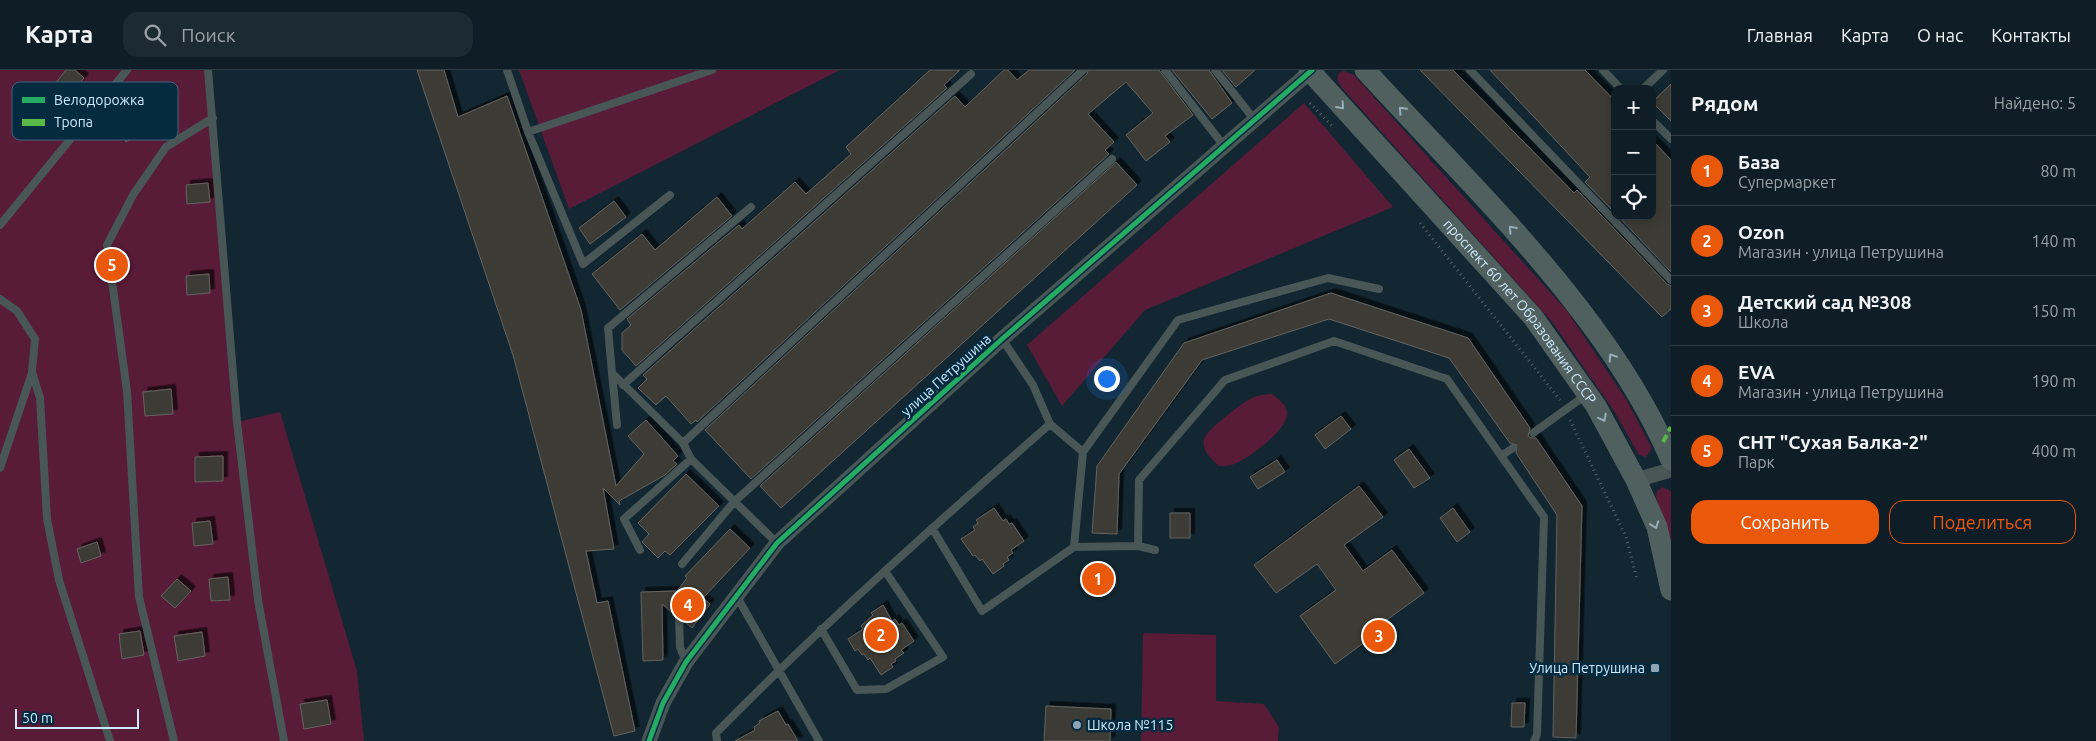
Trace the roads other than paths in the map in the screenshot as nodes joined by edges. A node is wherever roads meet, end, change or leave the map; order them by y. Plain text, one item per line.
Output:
1 (127, 70) edge
2 (208, 70) edge
3 (507, 70) edge
4 (712, 70) edge
5 (1083, 70) edge
6 (1165, 70) edge
7 (1215, 70) edge
8 (1365, 70) edge
9 (1470, 70) edge
10 (1603, 70) edge
11 (1663, 70) edge
12 (1310, 71) edge
13 (971, 74) dead end
14 (117, 82) edge
15 (1617, 85) edge
16 (1647, 85) edge
17 (213, 118) junction
18 (1254, 119) junction
19 (1656, 124) edge
20 (528, 132) junction
21 (1671, 139) edge
22 (70, 140) edge
23 (1224, 146) junction
24 (1112, 159) dead end
25 (670, 195) dead end
26 (751, 207) dead end
27 (0, 225) edge
28 (1671, 280) edge
29 (1379, 289) dead end
30 (0, 299) edge
31 (1002, 339) junction
32 (32, 372) junction
33 (612, 373) junction
34 (623, 385) junction
35 (1588, 394) junction
36 (1050, 424) junction
37 (618, 426) dead end
38 (1533, 433) dead end
39 (684, 443) junction
40 (1513, 448) dead end
41 (1083, 452) junction
42 (1501, 456) junction
43 (691, 459) junction
44 (1671, 460) edge
45 (0, 468) edge
46 (1671, 470) edge
47 (1636, 480) junction
48 (734, 502) junction
49 (932, 528) junction
50 (777, 543) junction
51 (1138, 546) junction
52 (1074, 547) junction
53 (640, 550) dead end
54 (1155, 550) dead end
55 (682, 564) dead end
56 (885, 571) junction
57 (1671, 590) edge
58 (736, 594) junction
59 (679, 618) dead end
60 (821, 629) junction
61 (686, 662) junction
62 (778, 669) junction
63 (110, 741) edge
64 (174, 741) edge
65 (284, 741) edge
66 (649, 741) edge
67 (717, 741) edge
68 (819, 741) edge
69 (1534, 741) edge

1 - 14 lane
2 - 17 lane
3 - 20 lane
4 - 20 lane
5 - 39 lane
6 - 23 lane
7 - 18 lane
44 -> 8 main road
9 - 28 lane
10 - 15 lane
11 - 16 lane
12 - 18 street, улица Петрушина
12 -> 35 main road, проспект 60 лет Образования СССР
13 - 34 lane
17 - 64 lane
17 - 65 lane
18 - 23 street, улица Петрушина
19 - 21 lane
20 - 25 lane
22 - 27 lane
23 - 31 street, улица Петрушина
24 - 48 lane
26 - 33 lane
29 - 41 lane
30 - 32 lane
31 - 36 lane
31 - 50 street, улица Петрушина
32 - 45 lane
32 - 63 lane
33 - 34 lane
33 - 37 lane
34 - 39 lane
35 - 38 lane
35 -> 47 main road, проспект 60 лет Образования СССР
36 - 41 lane
36 - 49 lane
39 - 43 lane
40 - 42 lane
41 - 52 lane
42 - 51 lane
42 - 69 lane
43 - 48 lane
43 - 53 lane
46 - 47 street
47 -> 57 main road, проспект 60 лет Образования СССР
48 - 50 lane
48 - 55 lane
49 - 52 lane
49 - 56 lane
50 - 58 street, улица Петрушина
51 - 52 lane
51 - 54 lane
56 - 60 lane
56 - 60 lane
58 - 61 street, улица Петрушина
58 - 62 lane
59 - 61 lane
60 - 62 lane
61 - 66 street, улица Петрушина
62 - 67 lane
62 - 68 lane

